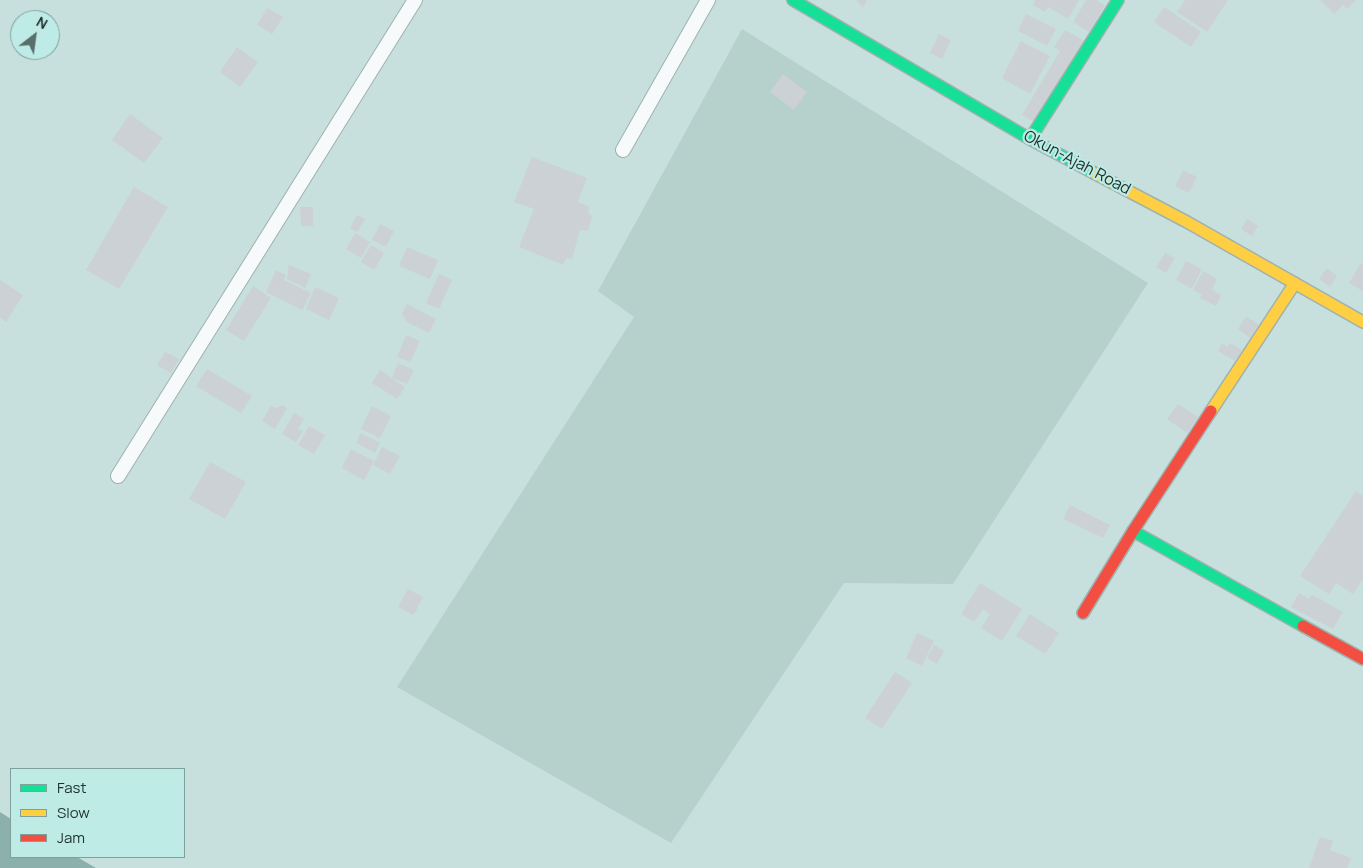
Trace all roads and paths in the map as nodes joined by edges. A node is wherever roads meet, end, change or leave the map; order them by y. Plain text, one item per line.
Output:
1 (416, 0) edge
2 (708, 0) edge
3 (793, 0) edge
4 (1118, 0) edge
5 (1030, 139) junction
6 (623, 150) dead end
7 (1295, 283) junction
8 (1363, 322) edge
9 (118, 476) dead end
10 (1133, 531) junction
11 (1083, 613) dead end
12 (1363, 659) edge

1 - 9 lane
2 - 6 lane
3 - 5 street, Okun-Ajah Road
4 - 5 street
5 - 7 street, Okun-Ajah Road
7 - 8 street, Okun-Ajah Road
7 - 10 street
10 - 11 street
10 - 12 street

